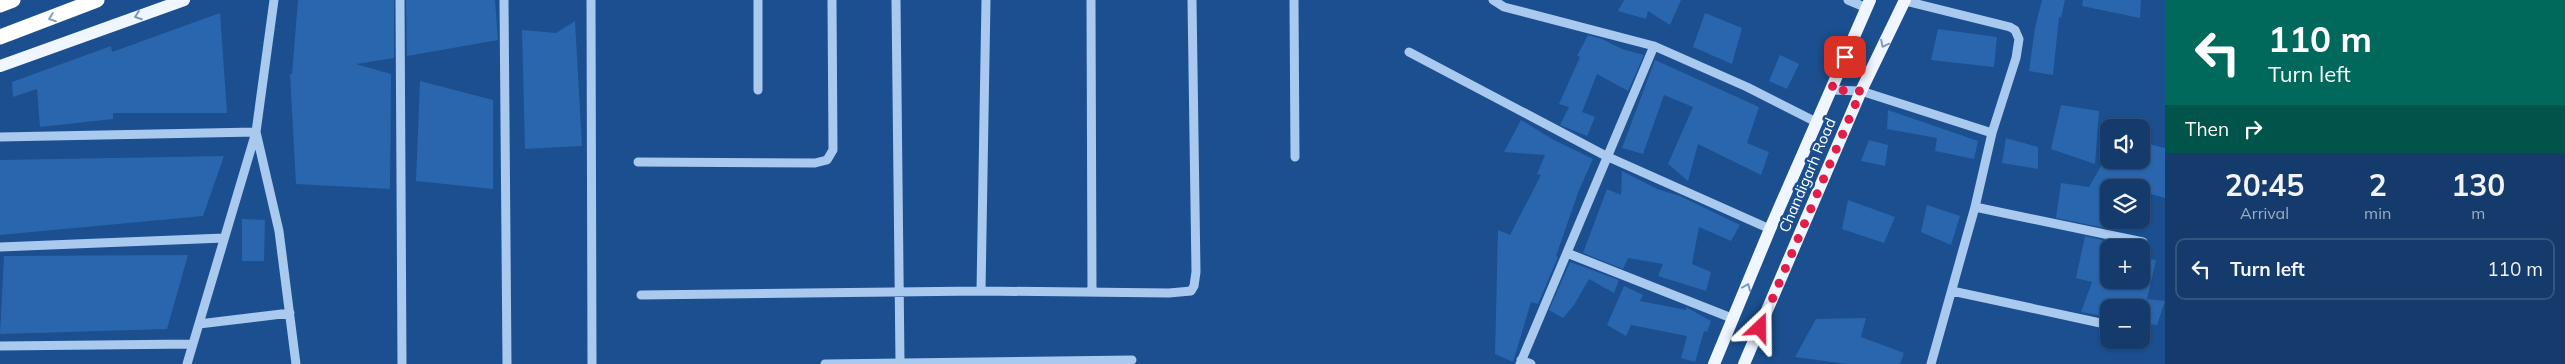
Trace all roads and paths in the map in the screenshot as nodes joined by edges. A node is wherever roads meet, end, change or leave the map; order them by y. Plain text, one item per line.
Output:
1 (13, 0) edge
2 (97, 0) edge
3 (184, 0) edge
4 (274, 0) edge
5 (400, 0) edge
6 (504, 0) edge
7 (591, 0) edge
8 (758, 0) edge
9 (832, 0) edge
10 (896, 0) edge
11 (986, 0) edge
12 (1091, 0) edge
13 (1192, 0) edge
14 (1294, 0) edge
15 (1493, 0) edge
16 (1848, 0) edge
17 (1905, 1) edge
18 (1868, 4) edge
19 (0, 5) edge
20 (0, 37) edge
21 (1654, 46) junction
22 (1409, 52) dead end
23 (0, 66) edge
24 (758, 90) dead end
25 (1831, 90) junction
26 (1861, 91) junction
27 (1816, 122) junction
28 (256, 132) junction
29 (1992, 133) junction
30 (0, 137) edge
31 (1606, 156) junction
32 (1295, 157) dead end
33 (638, 162) dead end
34 (1975, 207) junction
35 (1770, 229) junction
36 (224, 238) junction
37 (2129, 239) edge
38 (0, 247) edge
39 (1568, 253) junction
40 (981, 291) junction
41 (1952, 291) junction
42 (1092, 292) junction
43 (899, 293) junction
44 (641, 295) dead end
45 (290, 313) junction
46 (1734, 319) junction
47 (2100, 323) edge
48 (199, 324) junction
49 (193, 344) junction
50 (0, 346) edge
51 (1132, 360) dead end
52 (900, 362) junction
53 (1520, 362) edge
54 (187, 364) edge
55 (296, 364) edge
56 (402, 364) edge
57 (507, 364) edge
58 (592, 364) edge
59 (825, 364) edge
60 (1531, 364) edge
61 (1714, 364) edge
62 (1744, 364) edge
63 (1931, 364) edge

1 - 19 highway
2 -> 20 highway
3 -> 23 main road
4 - 28 street
5 - 56 street
6 - 57 street
7 - 58 street
8 - 24 street
9 - 33 street
10 - 43 street
11 - 40 street
12 - 42 street
13 - 42 street
14 - 32 street
15 - 21 street
16 - 18 street
17 -> 26 main road, Chandigarh Road
17 - 29 street
18 - 25 main road, Chandigarh Road
21 - 27 street
21 - 31 street
22 - 31 street
25 - 26 street
25 - 27 main road, Chandigarh Road
26 - 29 street
26 - 62 main road, Chandigarh Road
27 - 35 main road, Chandigarh Road
28 - 30 street
28 - 36 street
28 - 45 street
29 - 34 street
31 - 35 street
31 - 39 street
34 - 37 street
34 - 41 street
46 -> 35 main road, Chandigarh Road
36 - 38 street
36 - 48 street
39 - 46 street
39 - 53 street
40 - 42 street
40 - 43 street
41 - 47 street
41 - 63 street
43 - 44 street
43 - 52 street
45 - 48 street
45 - 55 street
46 - 61 main road, Chandigarh Road
48 - 49 street
49 - 50 street
49 - 54 street
51 - 52 street
52 - 59 street
53 - 60 street

